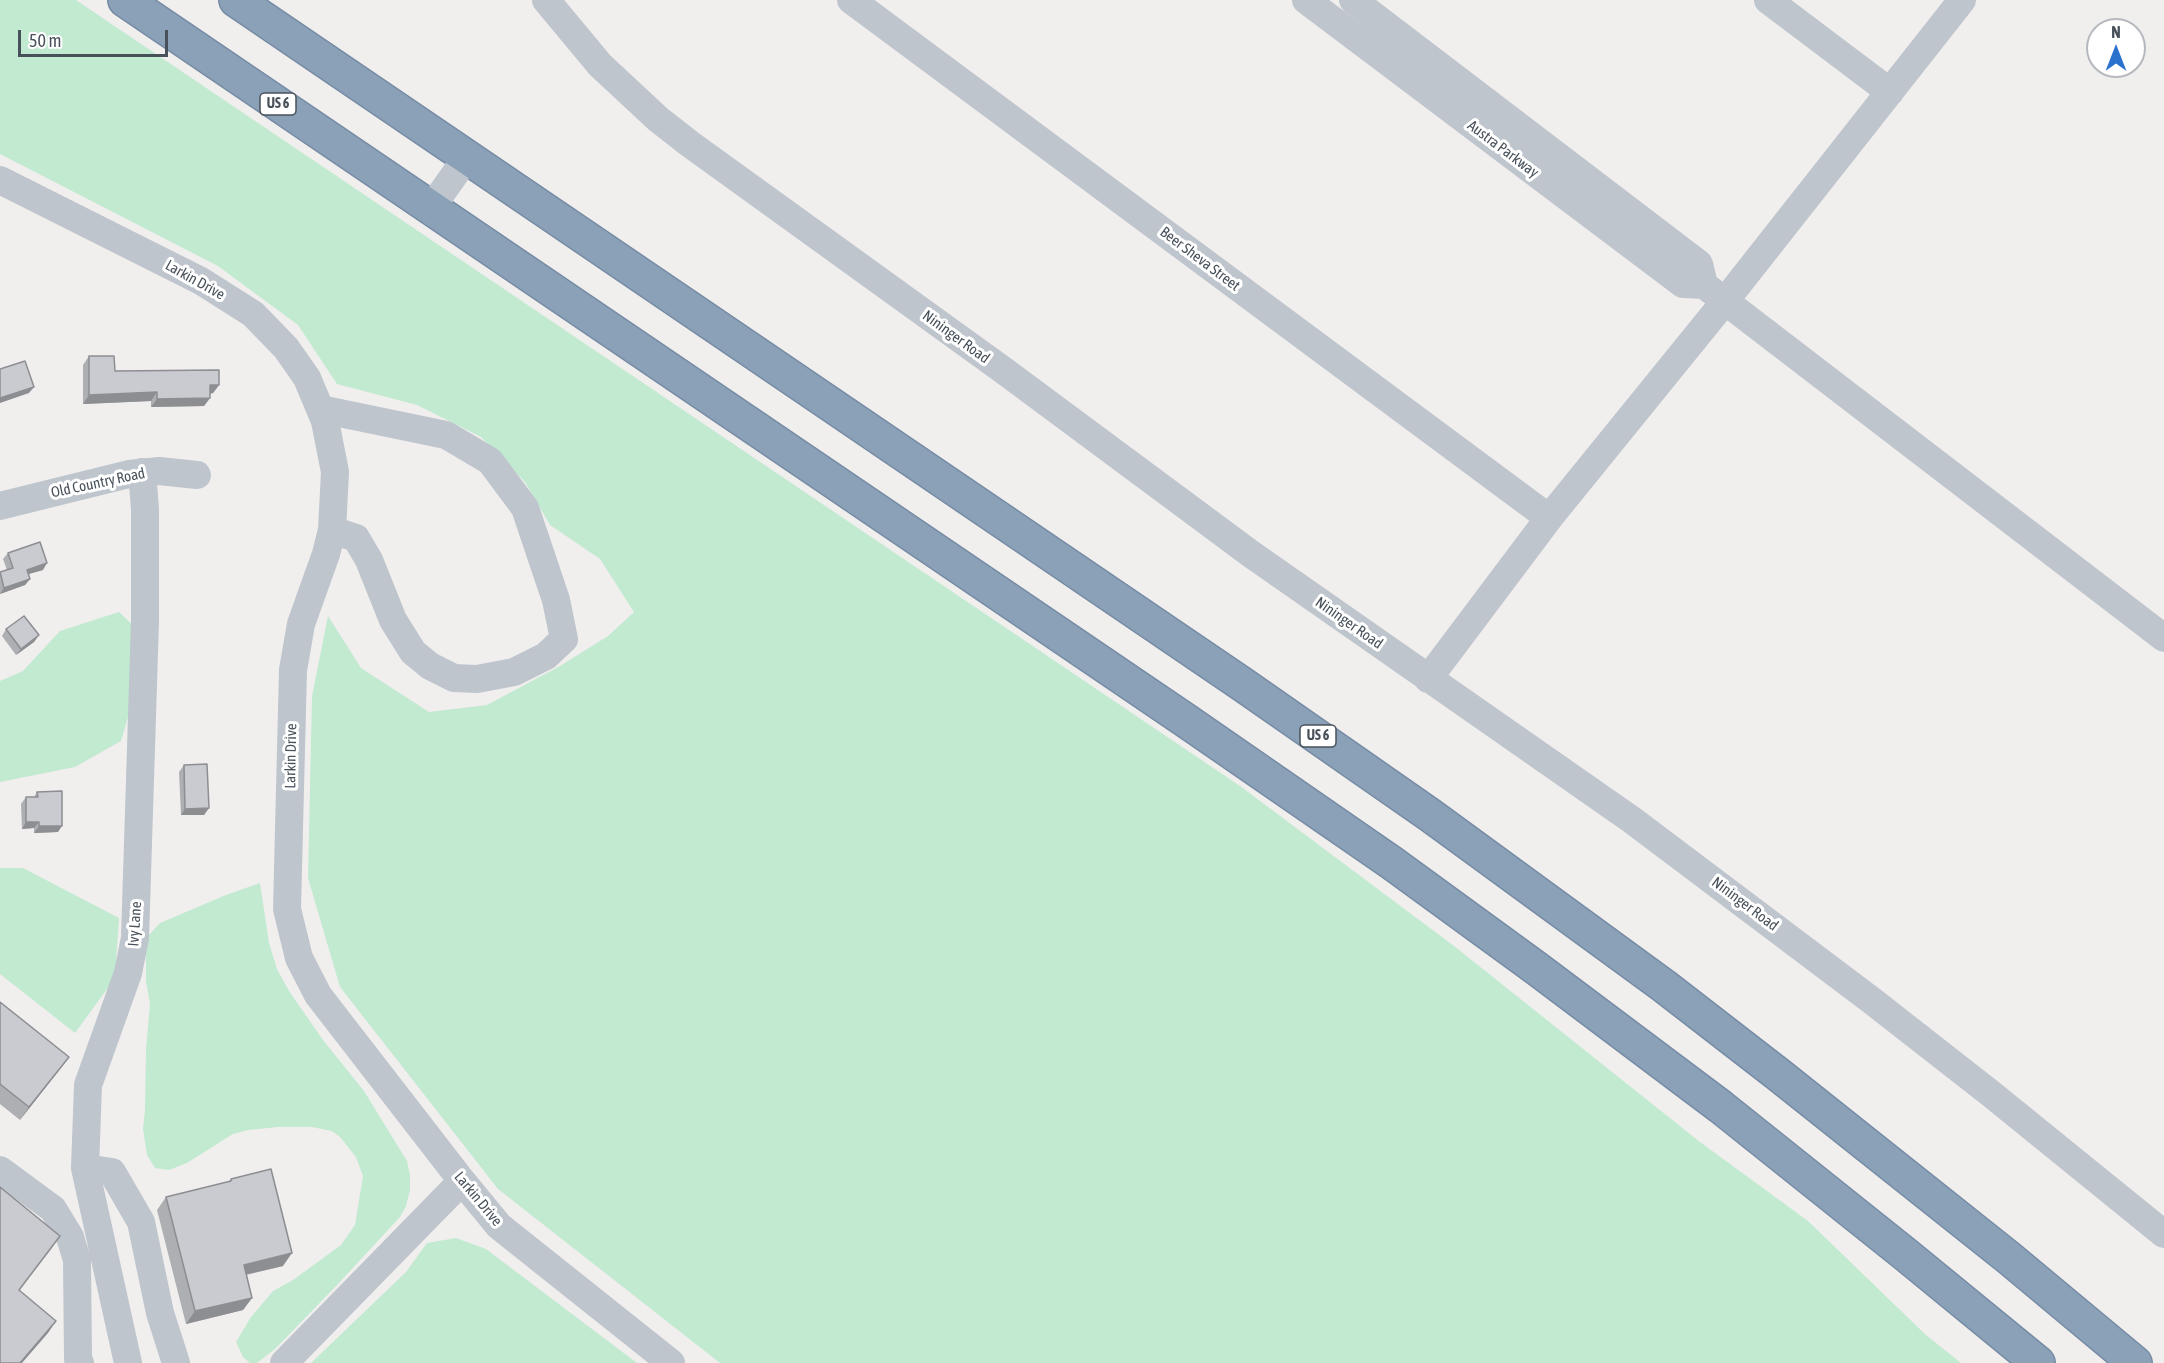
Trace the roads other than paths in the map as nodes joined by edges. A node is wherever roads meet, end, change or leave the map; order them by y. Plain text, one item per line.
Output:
1 (125, 0) edge
2 (236, 0) edge
3 (546, 0) edge
4 (852, 0) edge
5 (1306, 0) edge
6 (1353, 0) edge
7 (1768, 0) edge
8 (1962, 0) edge
9 (1890, 92) junction
10 (467, 157) junction
11 (0, 180) edge
12 (431, 208) junction
13 (1714, 293) junction
14 (320, 409) junction
15 (142, 472) junction
16 (197, 475) dead end
17 (0, 506) edge
18 (1549, 518) junction
19 (332, 530) junction
20 (2164, 639) edge
21 (1428, 679) junction
22 (85, 1168) junction
23 (0, 1170) edge
24 (462, 1181) junction
25 (2164, 1234) edge
26 (78, 1362) edge
27 (128, 1363) edge
28 (176, 1363) edge
29 (284, 1363) edge
30 (671, 1363) edge
31 (2038, 1363) edge
32 (2135, 1363) edge

1 - 12 highway, US 6
2 - 10 highway, US 6
3 - 21 street, Nininger Road
4 - 18 street, Beer Sheva Street
5 - 13 street, Austra Parkway
6 - 13 street, Austra Parkway
7 - 9 street
8 - 9 street
9 - 13 street
10 - 12 street
10 - 32 highway, US 6
11 - 14 street, Larkin Drive
12 - 31 highway, US 6
13 - 18 street
13 - 20 street
14 - 19 street, Larkin Drive
14 - 19 street
15 - 16 street, Old Country Road
15 - 17 street, Old Country Road
15 - 22 street, Ivy Lane
18 - 21 street
19 - 24 street, Larkin Drive
21 - 25 street, Nininger Road
22 - 27 street, Ivy Lane
22 - 28 street
23 - 26 street
24 - 29 street
24 - 30 street, Larkin Drive

